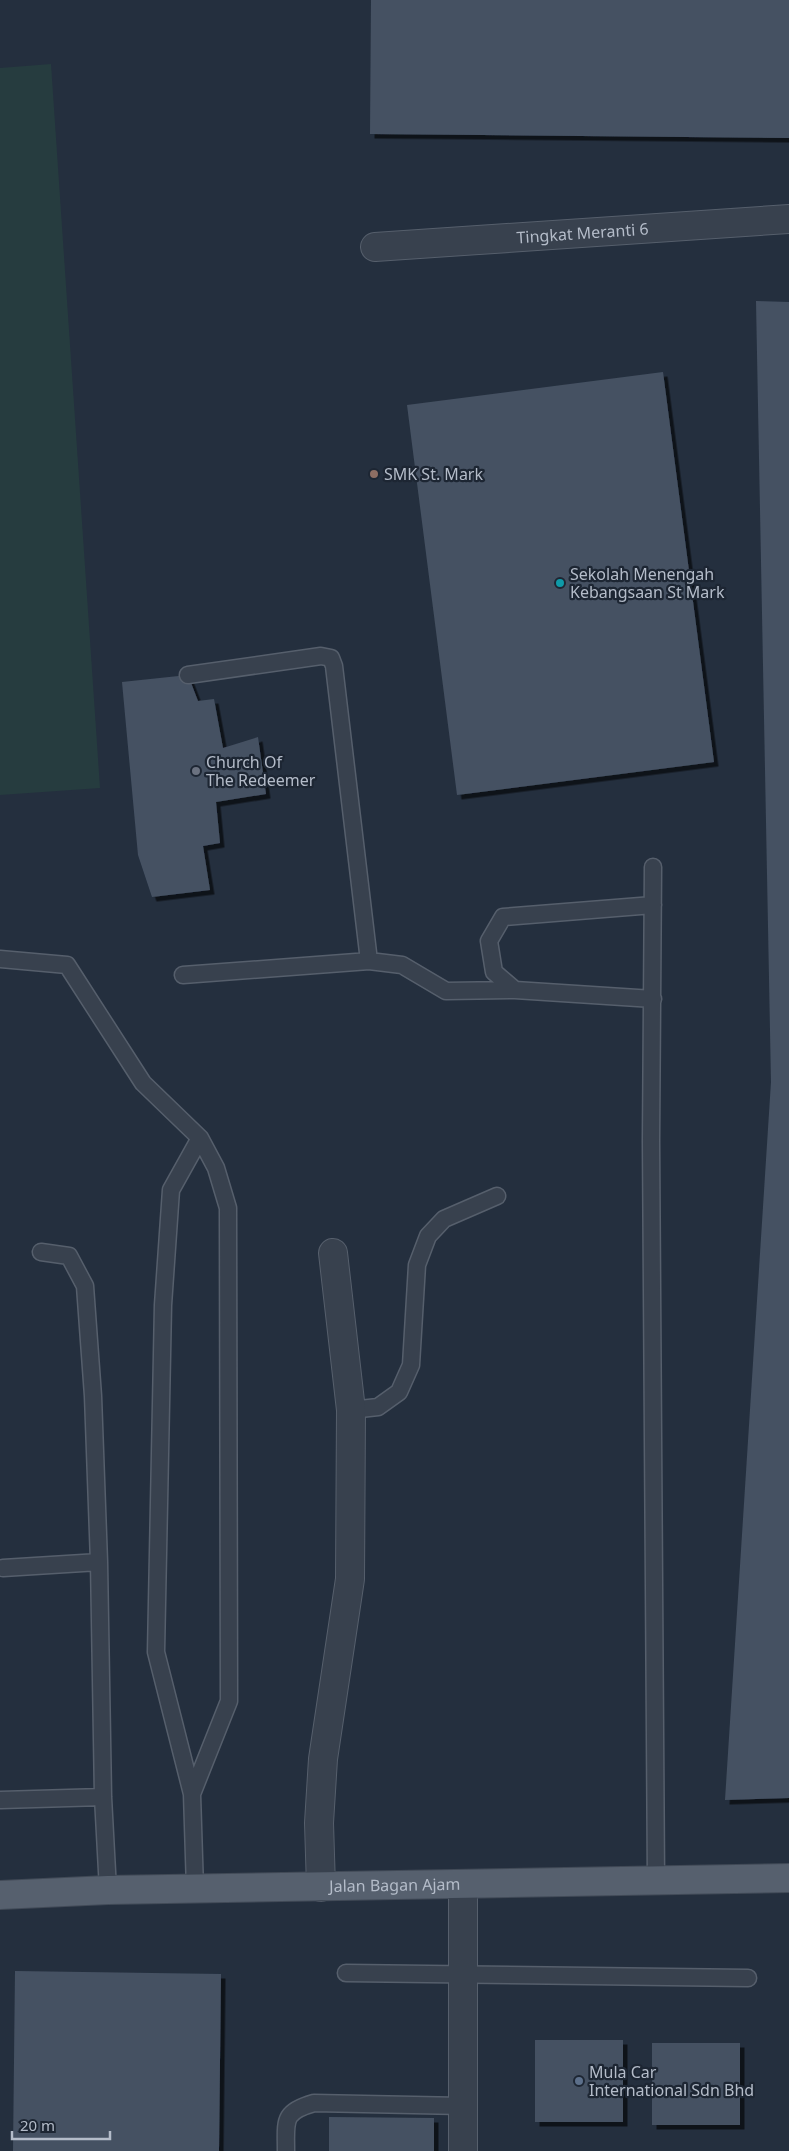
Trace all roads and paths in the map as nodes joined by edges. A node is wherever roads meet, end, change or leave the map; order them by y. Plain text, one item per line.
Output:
1 (789, 219) edge
2 (375, 247) dead end
3 (188, 675) dead end
4 (653, 867) dead end
5 (653, 906) junction
6 (0, 959) edge
7 (369, 961) junction
8 (183, 975) dead end
9 (515, 990) junction
10 (654, 999) junction
11 (200, 1138) junction
12 (497, 1196) dead end
13 (41, 1252) dead end
14 (332, 1253) dead end
15 (351, 1410) junction
16 (99, 1562) junction
17 (3, 1568) dead end
18 (192, 1794) junction
19 (103, 1798) junction
20 (1, 1800) edge
21 (789, 1878) edge
22 (656, 1881) junction
23 (464, 1884) junction
24 (321, 1886) junction
25 (195, 1889) junction
26 (108, 1890) junction
27 (0, 1895) edge
28 (346, 1974) dead end
29 (463, 1974) junction
30 (748, 1978) dead end
31 (463, 2106) junction
32 (286, 2151) edge
33 (462, 2151) edge

1 - 2 street, Tingkat Meranti 6
3 - 7 lane
4 - 5 lane
5 - 9 lane
5 - 10 lane
6 - 11 lane
7 - 8 lane
7 - 9 lane
9 - 10 lane
10 - 22 lane
11 - 18 lane
11 - 18 lane
12 - 15 lane
13 - 16 lane
14 - 15 street
15 - 24 street
16 - 17 lane
16 - 19 lane
18 - 25 lane
19 - 20 lane
19 - 26 lane
21 - 22 main road, Jalan Bagan Ajam
22 - 23 main road, Jalan Bagan Ajam
23 - 24 main road, Jalan Bagan Ajam
23 - 29 street
24 - 25 main road, Jalan Bagan Ajam
25 - 26 main road, Jalan Bagan Ajam
26 - 27 main road, Jalan Bagan Ajam
28 - 29 lane
29 - 30 lane
29 - 31 street
31 - 32 lane
31 - 33 street

